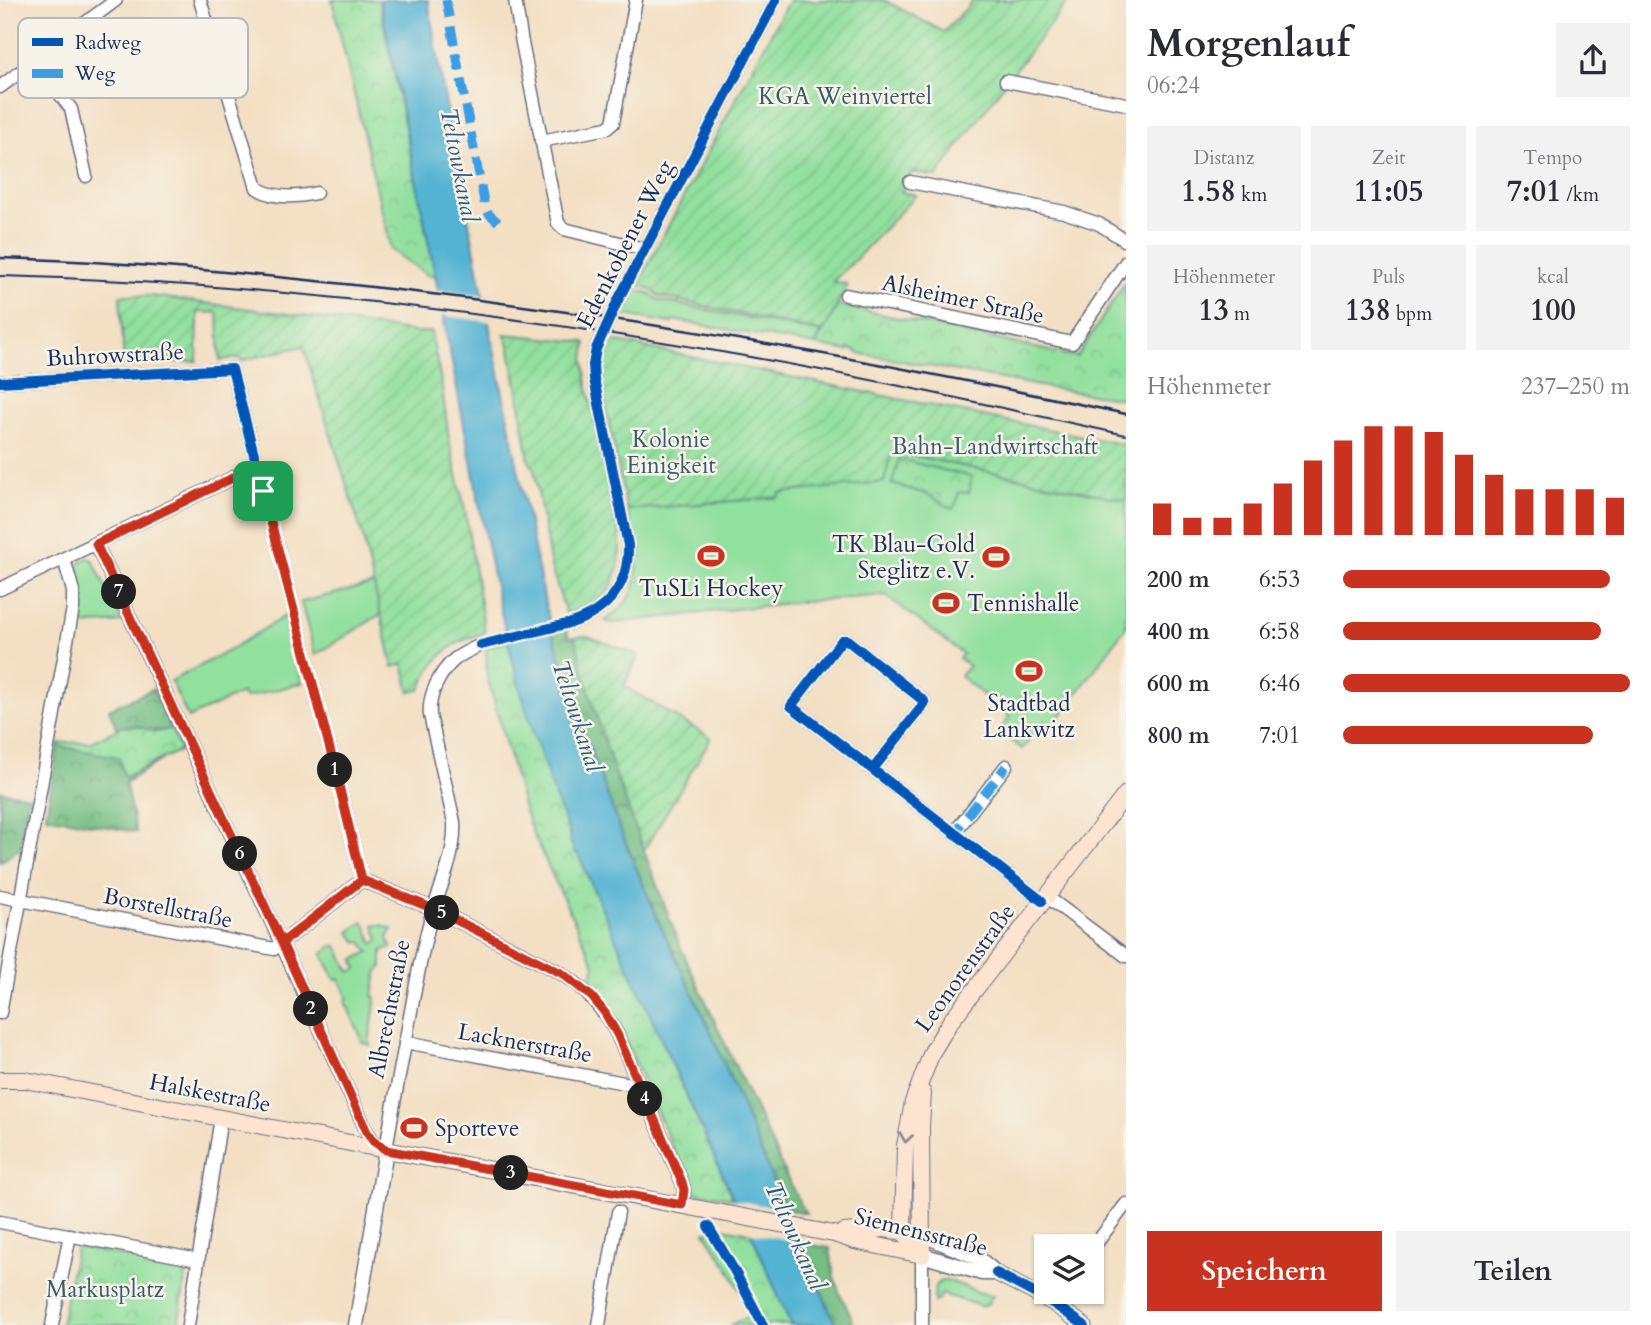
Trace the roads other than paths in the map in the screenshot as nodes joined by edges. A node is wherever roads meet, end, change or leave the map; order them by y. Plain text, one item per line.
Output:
1 (116, 0) edge
2 (200, 0) edge
3 (515, 0) edge
4 (636, 0) edge
5 (776, 0) edge
6 (92, 18) edge
7 (205, 18) edge
8 (18, 74) edge
9 (1006, 81) dead end
10 (0, 87) edge
11 (63, 98) edge
12 (230, 98) edge
13 (1126, 104) edge
14 (541, 141) junction
15 (86, 176) dead end
16 (910, 182) dead end
17 (316, 193) dead end
18 (1126, 241) edge
19 (644, 249) junction
20 (1126, 262) edge
21 (846, 296) dead end
22 (0, 382) edge
23 (257, 468) junction
24 (96, 544) junction
25 (64, 559) junction
26 (0, 589) edge
27 (571, 623) dead end
28 (481, 645) dead end
29 (1006, 766) dead end
30 (873, 769) junction
31 (1126, 794) edge
32 (954, 833) junction
33 (362, 880) junction
34 (0, 896) edge
35 (1044, 899) junction
36 (20, 900) junction
37 (434, 909) junction
38 (282, 943) junction
39 (1126, 956) edge
40 (0, 1013) edge
41 (405, 1042) junction
42 (0, 1070) edge
43 (925, 1073) junction
44 (0, 1080) edge
45 (25, 1080) junction
46 (637, 1081) junction
47 (221, 1118) junction
48 (386, 1150) junction
49 (1126, 1203) edge
50 (682, 1205) junction
51 (618, 1212) dead end
52 (0, 1222) edge
53 (903, 1231) junction
54 (828, 1233) junction
55 (1103, 1234) edge
56 (70, 1235) junction
57 (923, 1235) junction
58 (922, 1255) junction
59 (198, 1260) junction
60 (996, 1273) junction
61 (1034, 1288) edge
62 (1062, 1304) edge
63 (52, 1325) edge
64 (188, 1325) edge
65 (356, 1325) edge
66 (599, 1325) edge
67 (922, 1325) edge
68 (1084, 1325) edge

1 - 6 street
2 - 7 street
3 - 14 street
4 - 14 street
5 - 19 street, Edenkobener Weg
8 - 10 street
9 - 13 street
11 - 15 street
12 - 17 street
14 - 19 street
16 - 18 street
19 - 27 street, Edenkobener Weg
20 - 21 street, Alsheimer Straße
22 - 23 street, Buhrowstraße
23 - 24 street
23 - 33 street
24 - 25 street
24 - 38 street
25 - 26 street
25 - 36 street
28 - 37 street, Albrechtstraße
29 - 32 street
30 - 30 street
30 - 32 street
31 - 35 main road, Leonorenstraße
32 - 35 street
33 - 37 street
33 - 38 street
34 - 36 street, Borstellstraße
35 - 39 street
35 - 43 main road, Leonorenstraße
36 - 38 street, Borstellstraße
36 - 40 street
37 - 41 street, Albrechtstraße
37 - 46 street
38 - 48 street
41 - 46 street, Lacknerstraße
41 - 48 street, Albrechtstraße
42 - 45 main road, Halskestraße
43 -> 53 main road, Leonorenstraße
43 - 57 main road, Leonorenstraße
44 - 45 main road, Halskestraße
45 - 47 main road, Halskestraße
46 - 50 street
47 - 48 main road, Halskestraße
47 - 59 street
48 - 50 main road, Siemensstraße
48 - 65 street, Albrechtstraße
49 - 55 street
50 - 54 main road, Siemensstraße
51 - 66 street
52 - 56 street
53 - 54 main road, Siemensstraße
53 - 57 main road, Siemensstraße
53 - 58 main road
54 - 58 main road, Siemensstraße
56 - 59 street
56 - 63 street
57 - 58 main road, Leonorenstraße
57 - 60 street, Siemensstraße
58 - 60 street, Siemensstraße
58 - 67 street, Leonorenstraße
59 - 64 street
60 - 61 street, Siemensstraße
62 - 68 street, Siemensstraße

